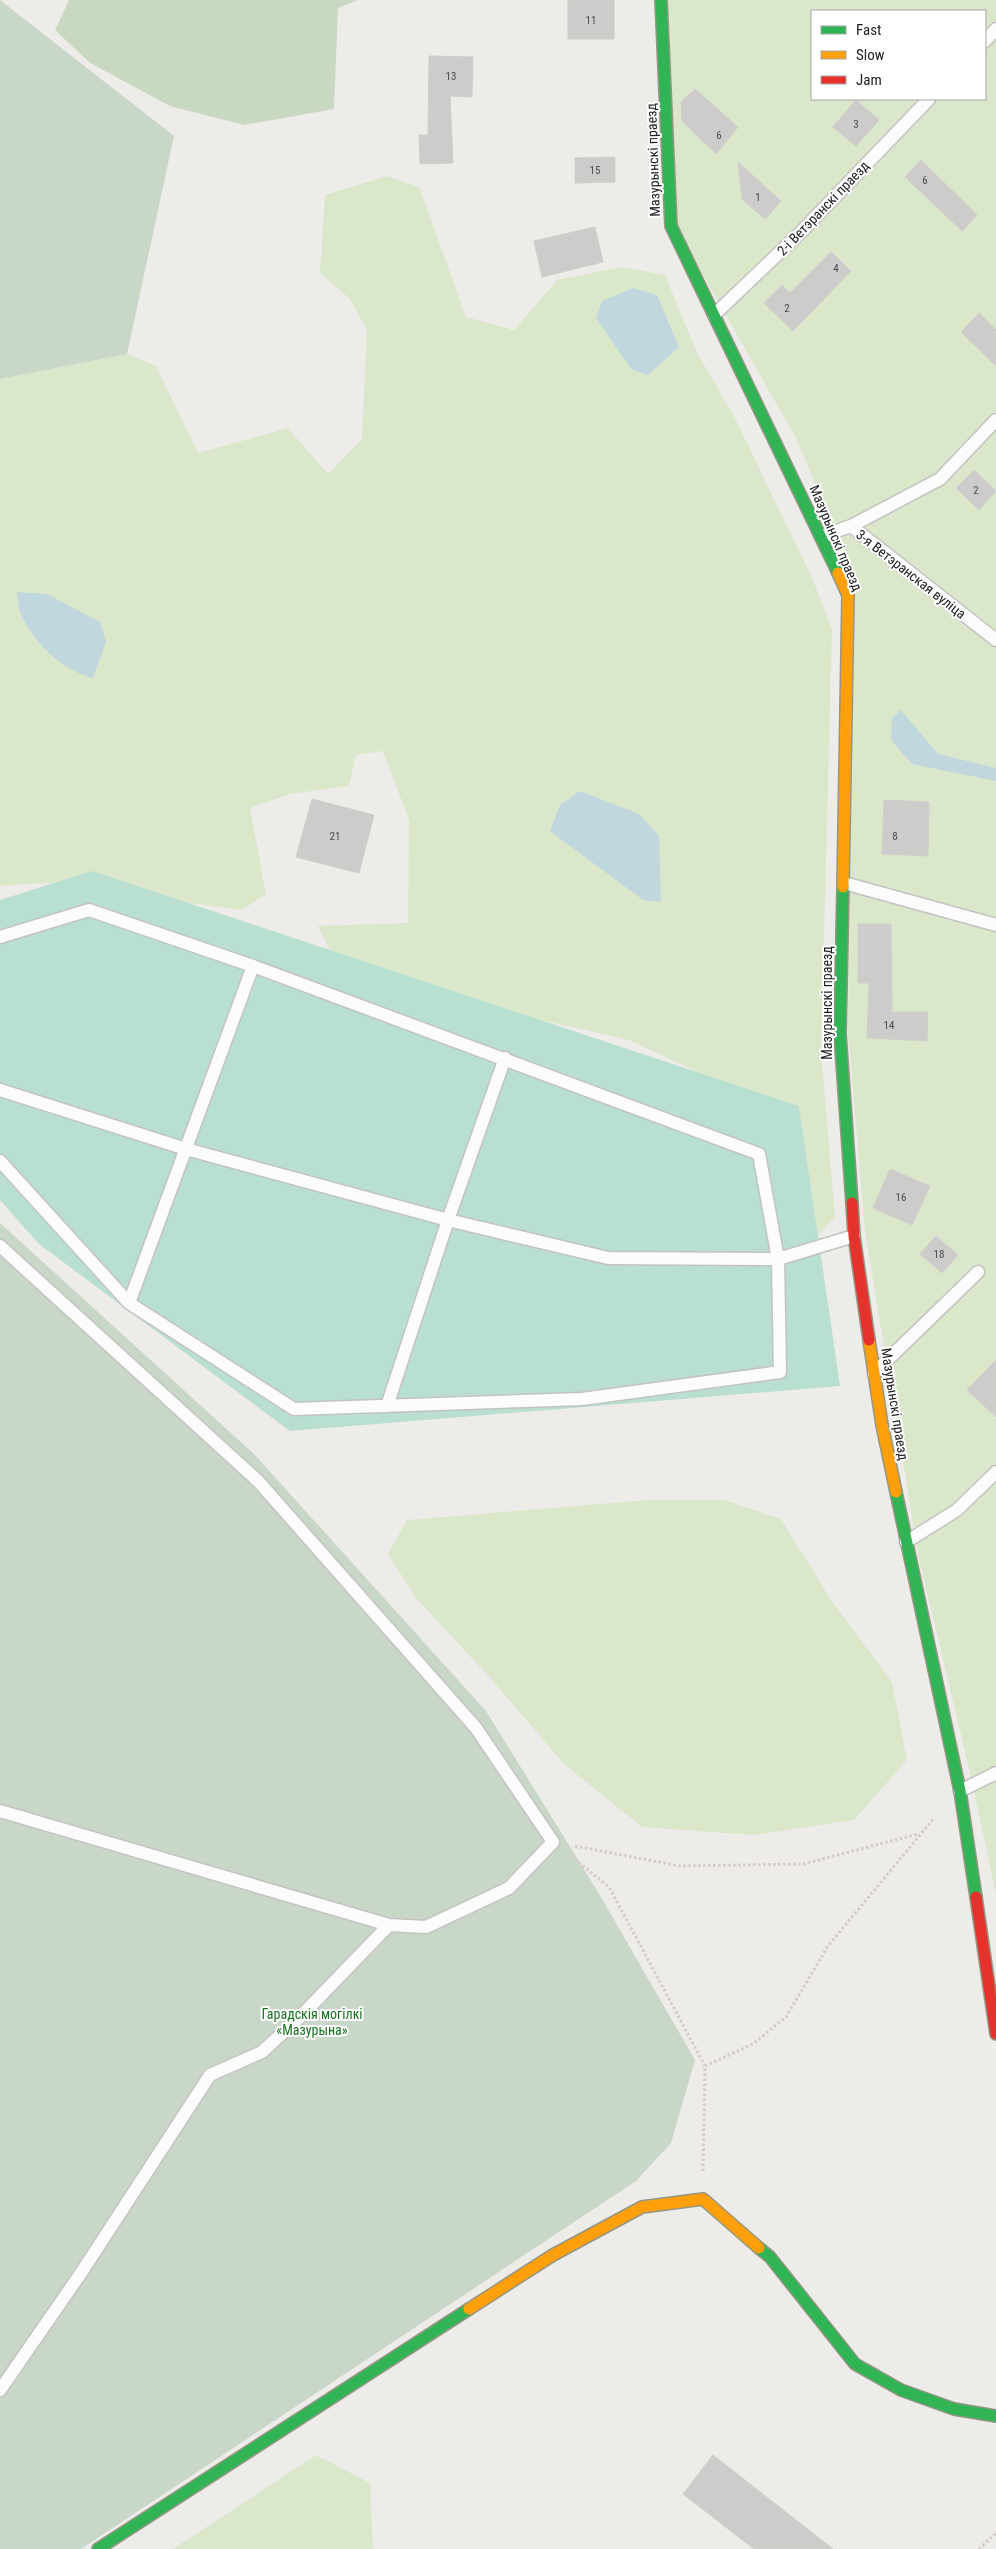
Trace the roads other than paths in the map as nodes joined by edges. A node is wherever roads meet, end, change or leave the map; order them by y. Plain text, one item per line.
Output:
1 (661, 0) edge
2 (996, 29) edge
3 (986, 40) edge
4 (928, 100) edge
5 (714, 315) junction
6 (996, 420) edge
7 (851, 526) junction
8 (822, 536) junction
9 (996, 640) edge
10 (844, 883) junction
11 (996, 925) edge
12 (0, 938) edge
13 (253, 966) junction
14 (505, 1058) junction
15 (0, 1090) edge
16 (186, 1149) junction
17 (0, 1161) edge
18 (448, 1220) junction
19 (854, 1236) junction
20 (0, 1246) edge
21 (778, 1259) junction
22 (978, 1272) dead end
23 (129, 1303) junction
24 (874, 1373) junction
25 (388, 1406) junction
26 (996, 1472) edge
27 (906, 1543) junction
28 (996, 1773) edge
29 (960, 1791) junction
30 (0, 1811) edge
31 (389, 1925) junction
32 (996, 2034) edge
33 (0, 2390) edge
34 (996, 2416) edge
35 (98, 2549) edge

1 - 5 street, Мазурынскі праезд
2 - 3 lane
4 - 5 lane, 2-і Ветэранскі праезд
5 - 8 street, Мазурынскі праезд
6 - 7 lane
7 - 8 lane, 3-я Ветэранская вуліца
7 - 9 lane, 3-я Ветэранская вуліца
8 - 10 street, Мазурынскі праезд
10 - 11 lane
10 - 19 street, Мазурынскі праезд
12 - 13 lane
13 - 14 lane
13 - 16 lane
14 - 18 lane
14 - 21 lane
15 - 16 lane
16 - 18 lane
16 - 23 lane
17 - 23 lane
18 - 21 lane
18 - 25 lane
19 - 21 lane
19 - 24 street, Мазурынскі праезд
20 - 31 lane
21 - 25 lane
22 - 24 lane
23 - 25 lane
24 - 27 street, Мазурынскі праезд
26 - 27 lane
27 - 29 street, Мазурынскі праезд
28 - 29 lane
29 - 32 street, Мазурынскі праезд
30 - 31 lane
31 - 33 lane
34 - 35 street

